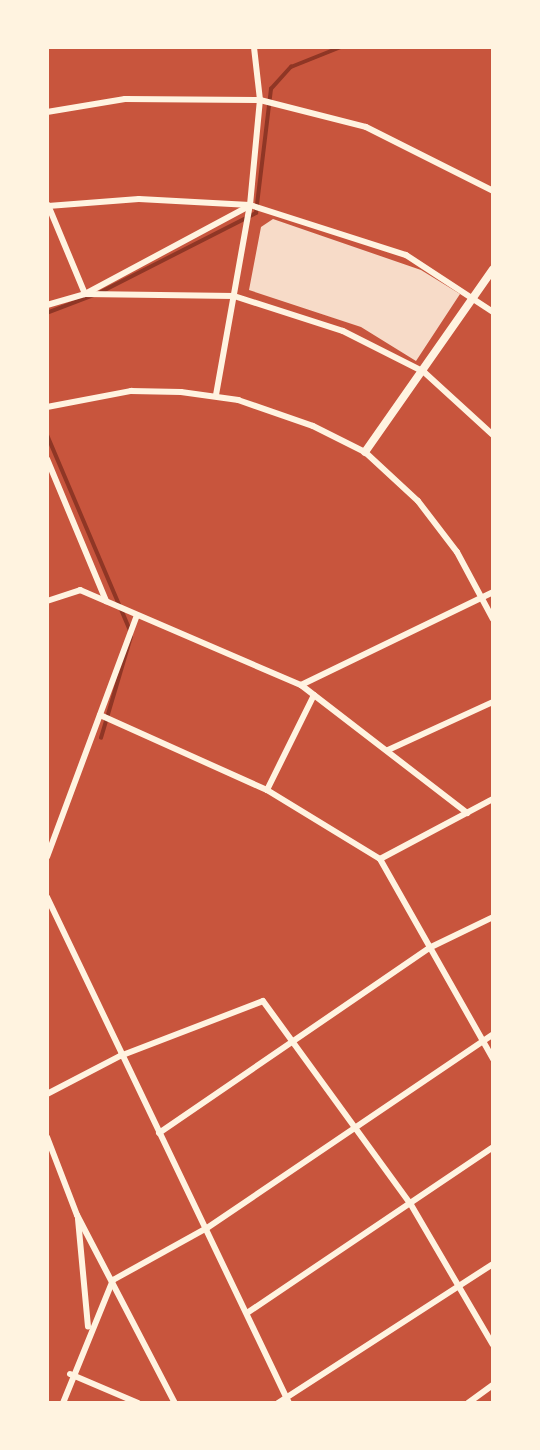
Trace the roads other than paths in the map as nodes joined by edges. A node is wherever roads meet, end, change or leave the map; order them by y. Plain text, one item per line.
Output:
1 (254, 47) edge
2 (260, 100) junction
3 (47, 112) edge
4 (493, 191) edge
5 (48, 205) edge
6 (250, 205) junction
7 (493, 268) edge
8 (85, 294) junction
9 (475, 295) junction
10 (234, 296) junction
11 (47, 305) edge
12 (493, 312) edge
13 (424, 372) junction
14 (216, 395) junction
15 (47, 407) edge
16 (493, 435) edge
17 (365, 452) junction
18 (47, 459) edge
19 (493, 592) edge
20 (482, 596) junction
21 (47, 601) edge
22 (106, 601) junction
23 (137, 615) junction
24 (493, 619) edge
25 (301, 685) junction
26 (314, 695) junction
27 (493, 702) edge
28 (100, 715) junction
29 (388, 750) junction
30 (267, 790) junction
31 (493, 799) edge
32 (467, 813) junction
33 (47, 857) edge
34 (380, 859) junction
35 (47, 897) edge
36 (493, 917) edge
37 (429, 948) junction
38 (493, 1034) edge
39 (294, 1038) junction
40 (482, 1039) junction
41 (120, 1056) junction
42 (493, 1059) edge
43 (47, 1094) edge
44 (354, 1127) junction
45 (159, 1133) junction
46 (47, 1137) edge
47 (493, 1147) edge
48 (410, 1203) junction
49 (78, 1216) junction
50 (207, 1228) junction
51 (493, 1264) edge
52 (113, 1280) junction
53 (459, 1286) junction
54 (247, 1313) junction
55 (88, 1329) junction
56 (493, 1345) edge
57 (70, 1374) junction
58 (493, 1385) edge
59 (288, 1400) edge
60 (63, 1403) edge
61 (138, 1403) edge
62 (175, 1403) edge
63 (278, 1403) edge
64 (468, 1403) edge

1 - 2 street
2 - 3 street
2 - 4 street
2 - 6 street
5 - 6 street
5 - 8 street
6 - 8 street
6 - 9 street
6 - 10 street
7 - 9 street
8 - 10 street
8 - 11 street
9 - 12 street
9 - 13 street
10 - 13 street
10 - 14 street
13 - 16 street
13 - 17 street
14 - 15 street
14 - 17 street
17 - 20 street
18 - 22 street
19 - 20 street
20 - 24 street
20 - 25 street
21 - 22 street
22 - 23 street
23 - 25 street
23 - 28 street
25 - 26 street
26 - 29 street
26 - 30 street
27 - 29 street
28 - 30 street
28 - 33 street
29 - 32 street
30 - 34 street
31 - 32 street
32 - 34 street
34 - 37 street
35 - 41 street
36 - 37 street
37 - 39 street
37 - 40 street
38 - 40 street
39 - 41 street
39 - 44 street
39 - 45 street
40 - 42 street
40 - 44 street
41 - 43 street
41 - 45 street
44 - 48 street
44 - 50 street
45 - 50 street
46 - 49 street
47 - 48 street
48 - 53 street
48 - 54 street
49 - 52 street
49 - 55 street
50 - 52 street
50 - 54 street
51 - 53 street
52 - 55 street
52 - 62 street
53 - 56 street
53 - 59 street
54 - 59 street
55 - 57 street
57 - 60 street
57 - 61 street
58 - 64 street
59 - 63 street

